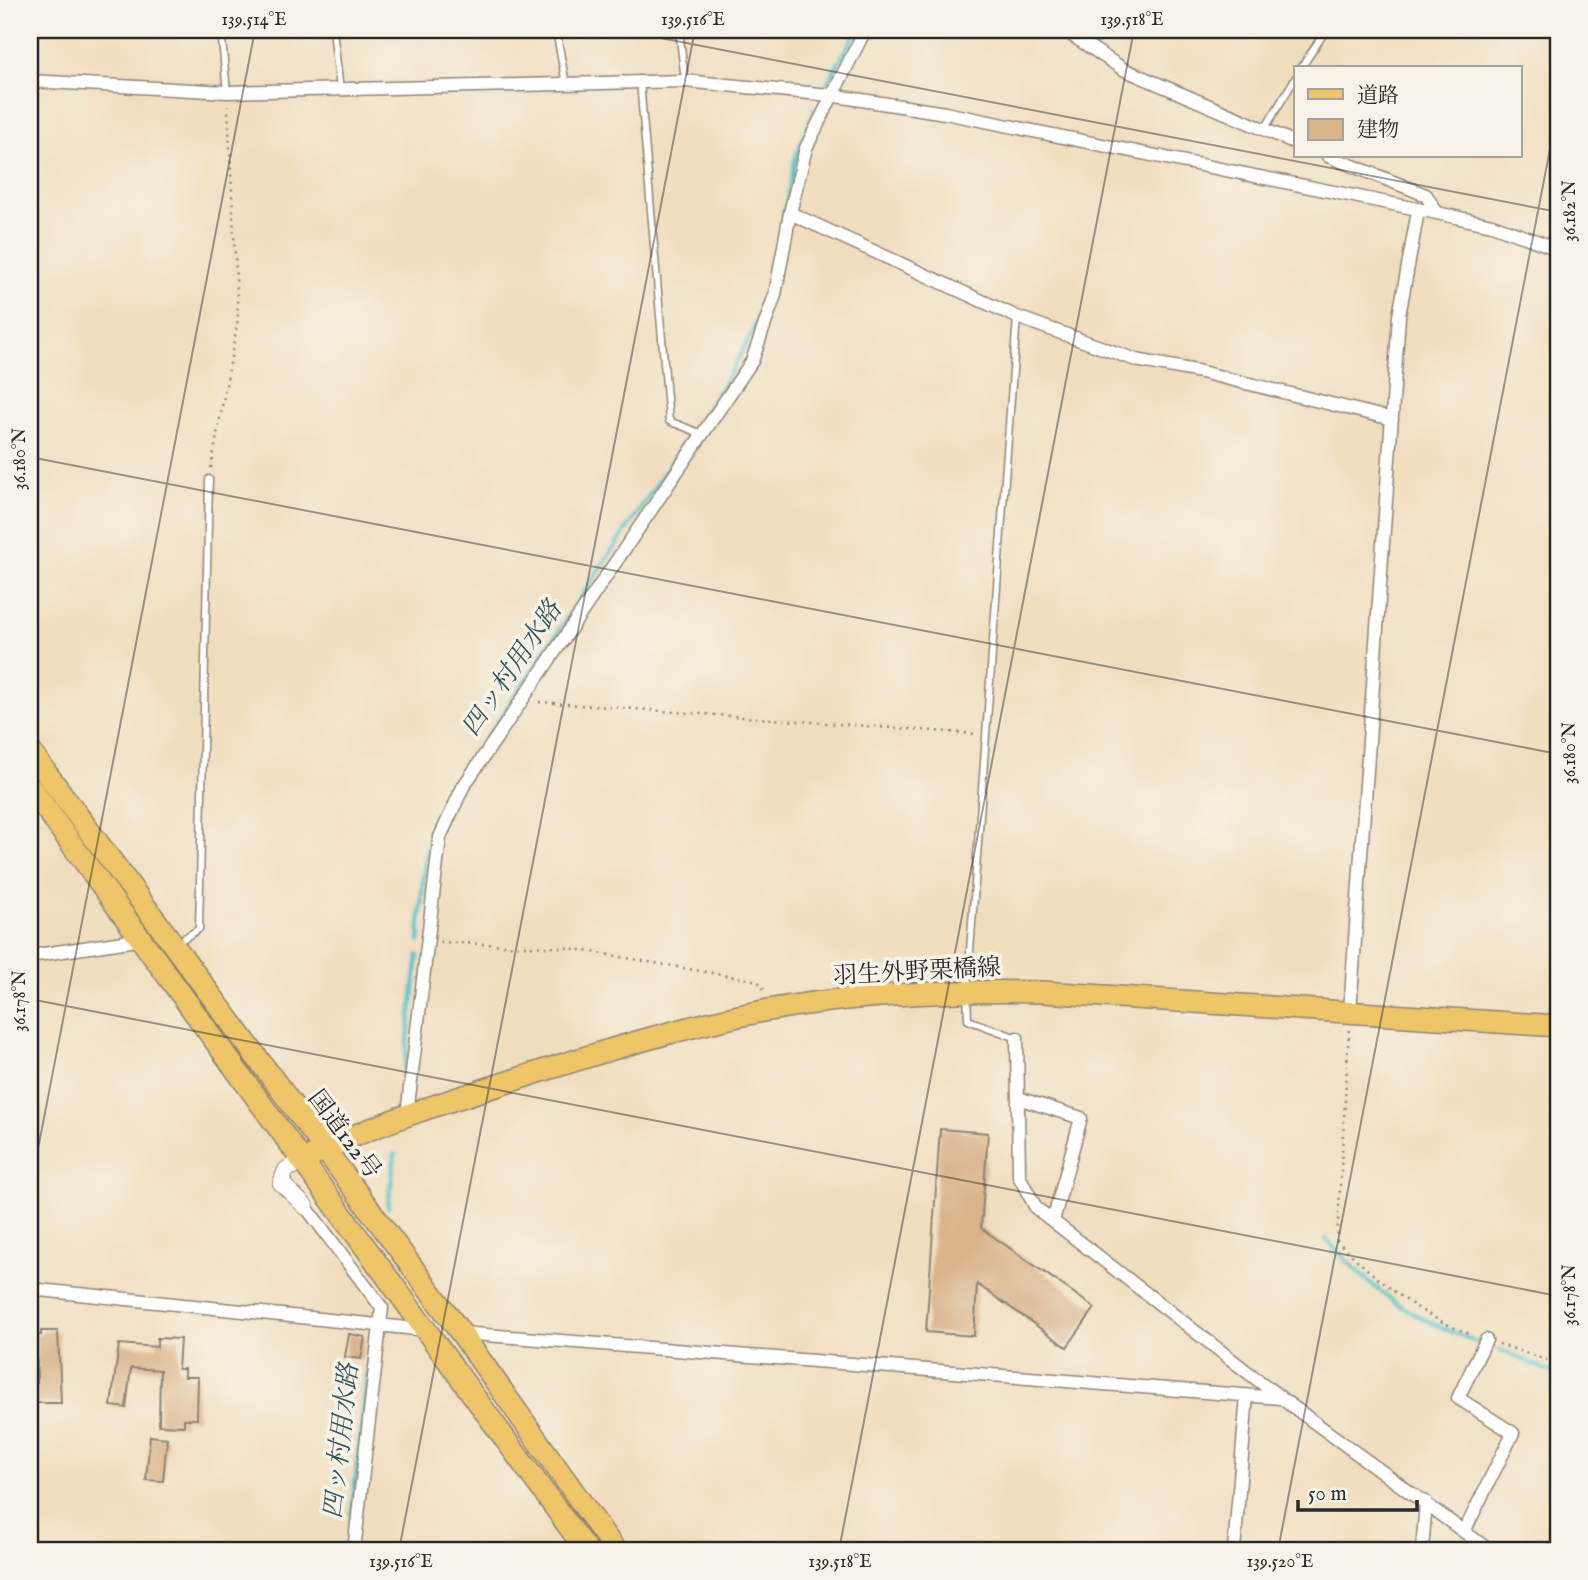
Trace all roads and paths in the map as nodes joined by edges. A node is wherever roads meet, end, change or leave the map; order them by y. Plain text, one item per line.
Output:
1 (221, 30) edge
2 (332, 30) edge
3 (556, 30) edge
4 (679, 30) edge
5 (865, 30) edge
6 (1064, 30) edge
7 (1326, 30) edge
8 (1302, 66) edge
9 (1294, 80) edge
10 (30, 81) edge
11 (685, 81) junction
12 (640, 82) junction
13 (566, 84) junction
14 (227, 92) junction
15 (340, 92) junction
16 (830, 95) junction
17 (1264, 130) junction
18 (1294, 142) edge
19 (1333, 158) edge
20 (1418, 211) junction
21 (790, 213) junction
22 (1437, 214) junction
23 (1558, 249) edge
24 (1017, 317) junction
25 (1392, 419) junction
26 (702, 434) junction
27 (209, 479) joint
28 (522, 701) junction
29 (988, 734) junction
30 (30, 751) edge
31 (30, 786) edge
32 (144, 939) junction
33 (426, 941) junction
34 (173, 945) junction
35 (30, 956) edge
36 (967, 990) junction
37 (777, 1009) junction
38 (1350, 1011) junction
39 (1558, 1026) edge
40 (1017, 1038) joint
41 (1018, 1098) junction
42 (407, 1114) junction
43 (323, 1149) junction
44 (303, 1160) junction
45 (306, 1207) joint
46 (1053, 1222) junction
47 (30, 1289) edge
48 (380, 1327) junction
49 (426, 1330) junction
50 (461, 1333) junction
51 (1486, 1340) junction
52 (1549, 1362) dead end
53 (1247, 1396) junction
54 (1281, 1398) junction
55 (1426, 1502) junction
56 (1464, 1532) junction
57 (354, 1550) edge
58 (586, 1550) edge
59 (615, 1550) edge
60 (1234, 1550) edge
61 (1422, 1550) edge
62 (1489, 1550) edge

1 - 14 lane
2 - 15 lane
3 - 13 lane
4 - 11 lane
5 - 16 street
6 - 17 street
7 - 8 lane
9 - 17 lane
10 - 14 street
11 - 12 street
11 - 16 street
12 - 13 street
12 - 26 lane
13 - 15 street
14 - 15 street
14 - 27 path
16 - 20 street
16 - 21 street
17 - 18 street
19 - 22 street
20 - 22 street
20 - 25 street
21 - 24 street
21 - 26 street
22 - 23 street
24 - 25 street
24 - 29 lane
25 - 38 street
26 - 28 street
27 - 34 lane
28 - 29 path
28 - 33 street
29 - 36 lane
30 - 34 main road, 国道122号
31 - 32 main road, 国道122号
32 - 35 street
32 - 44 main road, 国道122号
33 - 37 path
33 - 42 street
34 - 43 main road, 国道122号
36 - 37 main road, 羽生外野栗橋線
36 - 38 main road, 羽生外野栗橋線
36 - 40 lane
37 - 42 main road, 羽生外野栗橋線
38 - 39 main road, 羽生外野栗橋線
38 - 51 path
40 - 41 street
41 - 46 street
41 - 46 street
42 - 43 main road, 羽生外野栗橋線
43 - 44 main road, 羽生外野栗橋線
43 - 50 main road, 国道122号
44 - 45 street
44 - 49 main road, 国道122号
45 - 48 street
46 - 54 street
47 - 48 street
48 - 49 street
48 - 57 street
49 - 58 main road, 国道122号
50 - 53 street
50 - 59 main road, 国道122号
51 - 52 path
51 - 56 street
53 - 54 street
53 - 60 street
54 - 55 street
55 - 56 street
55 - 61 street
56 - 62 street

